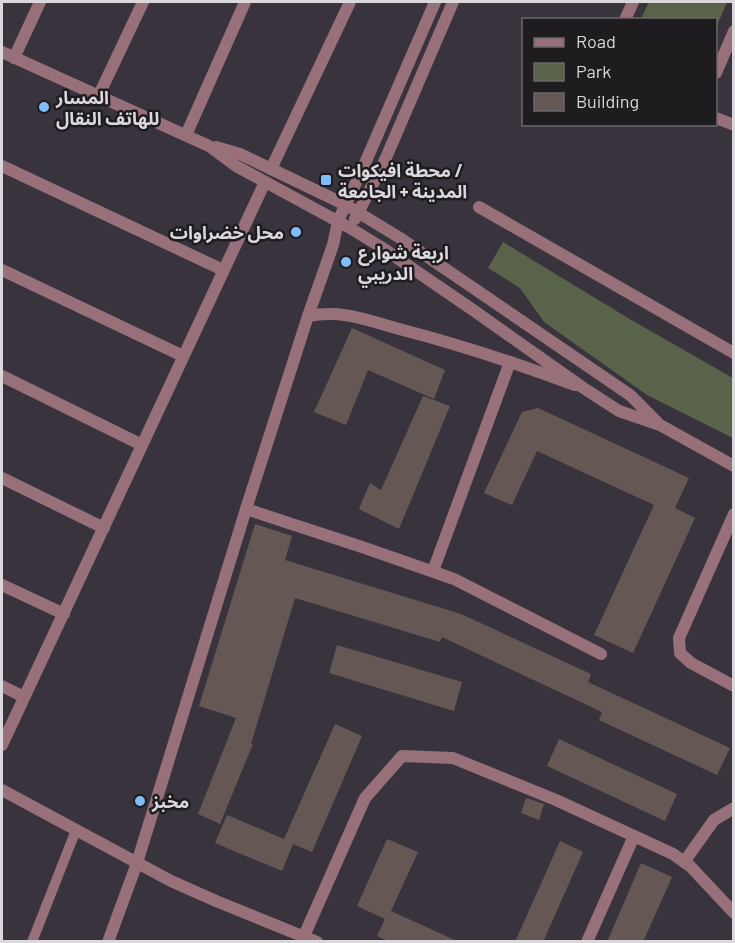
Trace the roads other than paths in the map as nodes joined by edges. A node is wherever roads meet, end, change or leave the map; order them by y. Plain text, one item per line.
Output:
1 (40, 2) edge
2 (143, 2) edge
3 (245, 2) edge
4 (350, 2) edge
5 (435, 2) edge
6 (453, 2) edge
7 (633, 2) edge
8 (626, 18) edge
9 (734, 31) edge
10 (2, 52) edge
11 (14, 58) junction
12 (717, 71) edge
13 (98, 97) junction
14 (717, 118) edge
15 (734, 125) edge
16 (186, 135) junction
17 (209, 146) junction
18 (2, 166) edge
19 (271, 169) junction
20 (265, 182) junction
21 (346, 204) junction
22 (479, 207) dead end
23 (359, 213) junction
24 (338, 221) junction
25 (350, 228) junction
26 (333, 245) junction
27 (2, 270) edge
28 (223, 270) junction
29 (308, 316) junction
30 (734, 353) edge
31 (183, 356) junction
32 (510, 362) junction
33 (2, 376) edge
34 (582, 387) junction
35 (660, 425) junction
36 (142, 445) junction
37 (734, 466) edge
38 (2, 478) edge
39 (246, 509) junction
40 (734, 514) edge
41 (104, 528) junction
42 (434, 571) junction
43 (2, 585) edge
44 (64, 614) junction
45 (601, 654) dead end
46 (2, 686) edge
47 (734, 686) edge
48 (24, 697) junction
49 (2, 745) edge
50 (2, 790) edge
51 (734, 808) edge
52 (76, 830) junction
53 (634, 836) junction
54 (684, 862) junction
55 (137, 863) junction
56 (734, 913) edge
57 (304, 936) junction
58 (32, 942) edge
59 (108, 942) edge
60 (317, 942) edge
61 (587, 942) edge

1 - 11 street
2 - 13 street
3 - 16 street
4 - 19 street
5 - 21 street
6 - 23 street
7 - 8 street
9 - 12 street
10 - 11 street
11 - 13 street
13 - 16 street
14 - 15 street
16 - 17 street
17 - 19 street
17 - 20 street
18 - 28 street
19 - 21 street
20 - 24 street
20 - 28 street
21 - 23 street
21 - 24 street
22 - 30 street
23 - 25 street
23 - 35 street
24 - 25 street
24 - 26 street
25 - 26 street
25 - 34 street
26 - 29 street
27 - 31 street
28 - 31 street
29 - 32 street
29 - 39 street
31 - 36 street
32 - 34 street
32 - 42 street
33 - 36 street
34 - 35 street
35 - 37 street
36 - 41 street
38 - 41 street
39 - 42 street
39 - 55 street
40 - 47 street
41 - 44 street
42 - 45 street
43 - 44 street
44 - 48 street
46 - 48 street
48 - 49 street
50 - 52 street
51 - 54 street
52 - 55 street
52 - 58 lane
53 - 54 street
53 - 57 street
53 - 61 street
54 - 56 street
55 - 57 street
55 - 59 street
57 - 60 street

